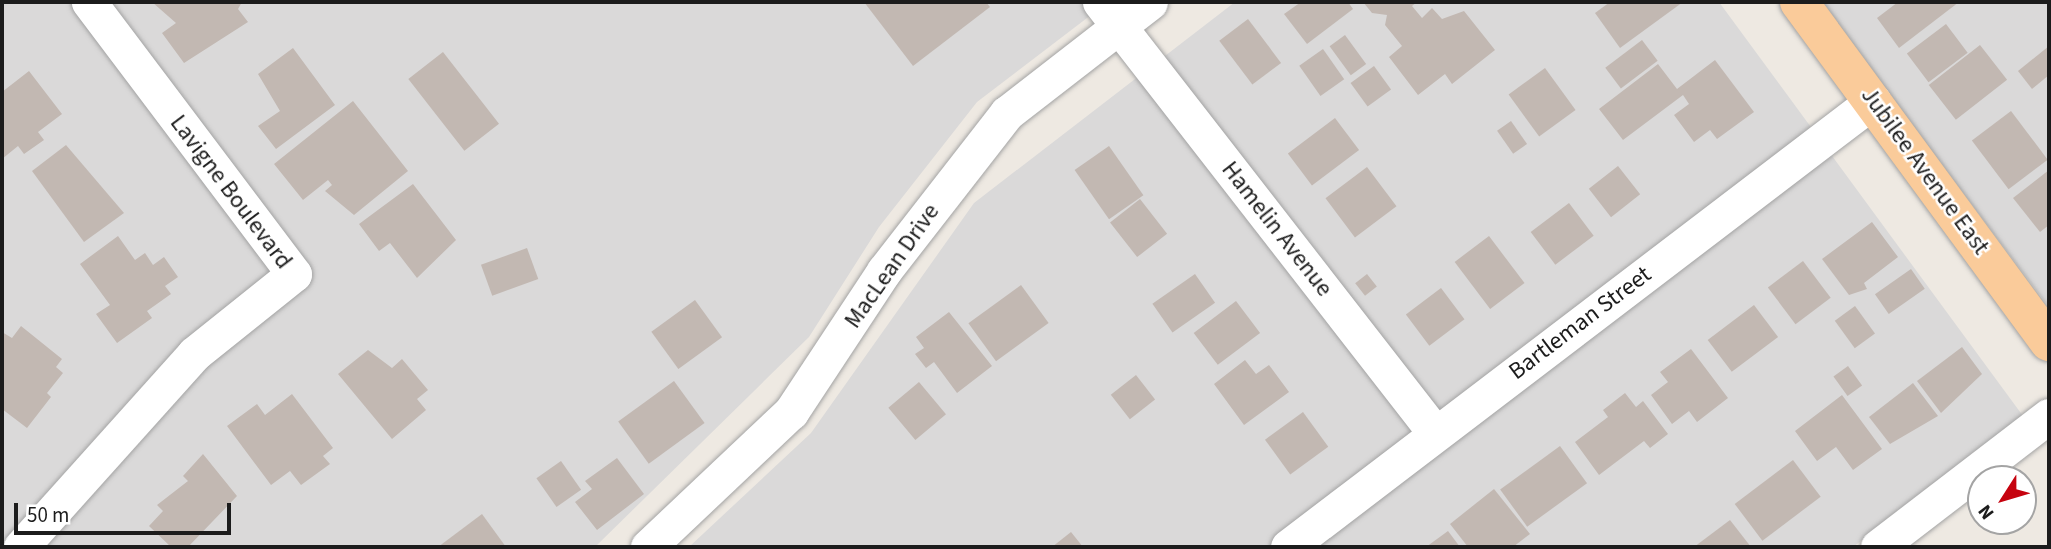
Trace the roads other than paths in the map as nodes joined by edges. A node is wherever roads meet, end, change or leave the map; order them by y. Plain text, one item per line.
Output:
1 (89, 2) edge
2 (1150, 2) edge
3 (1799, 2) edge
4 (1110, 14) edge
5 (1873, 101) junction
6 (2049, 342) edge
7 (2049, 416) edge
8 (1435, 433) junction
9 (21, 547) edge
10 (648, 547) edge
11 (1288, 547) edge
12 (1878, 547) edge

1 - 9 street, Lavigne Boulevard
2 - 4 street, MacLean Drive
3 - 5 main road, Jubilee Avenue East
4 - 8 street, Hamelin Avenue
4 - 10 street, MacLean Drive
5 - 6 main road, Jubilee Avenue East
5 - 8 street, Bartleman Street
7 - 12 street
8 - 11 street, Bartleman Street

